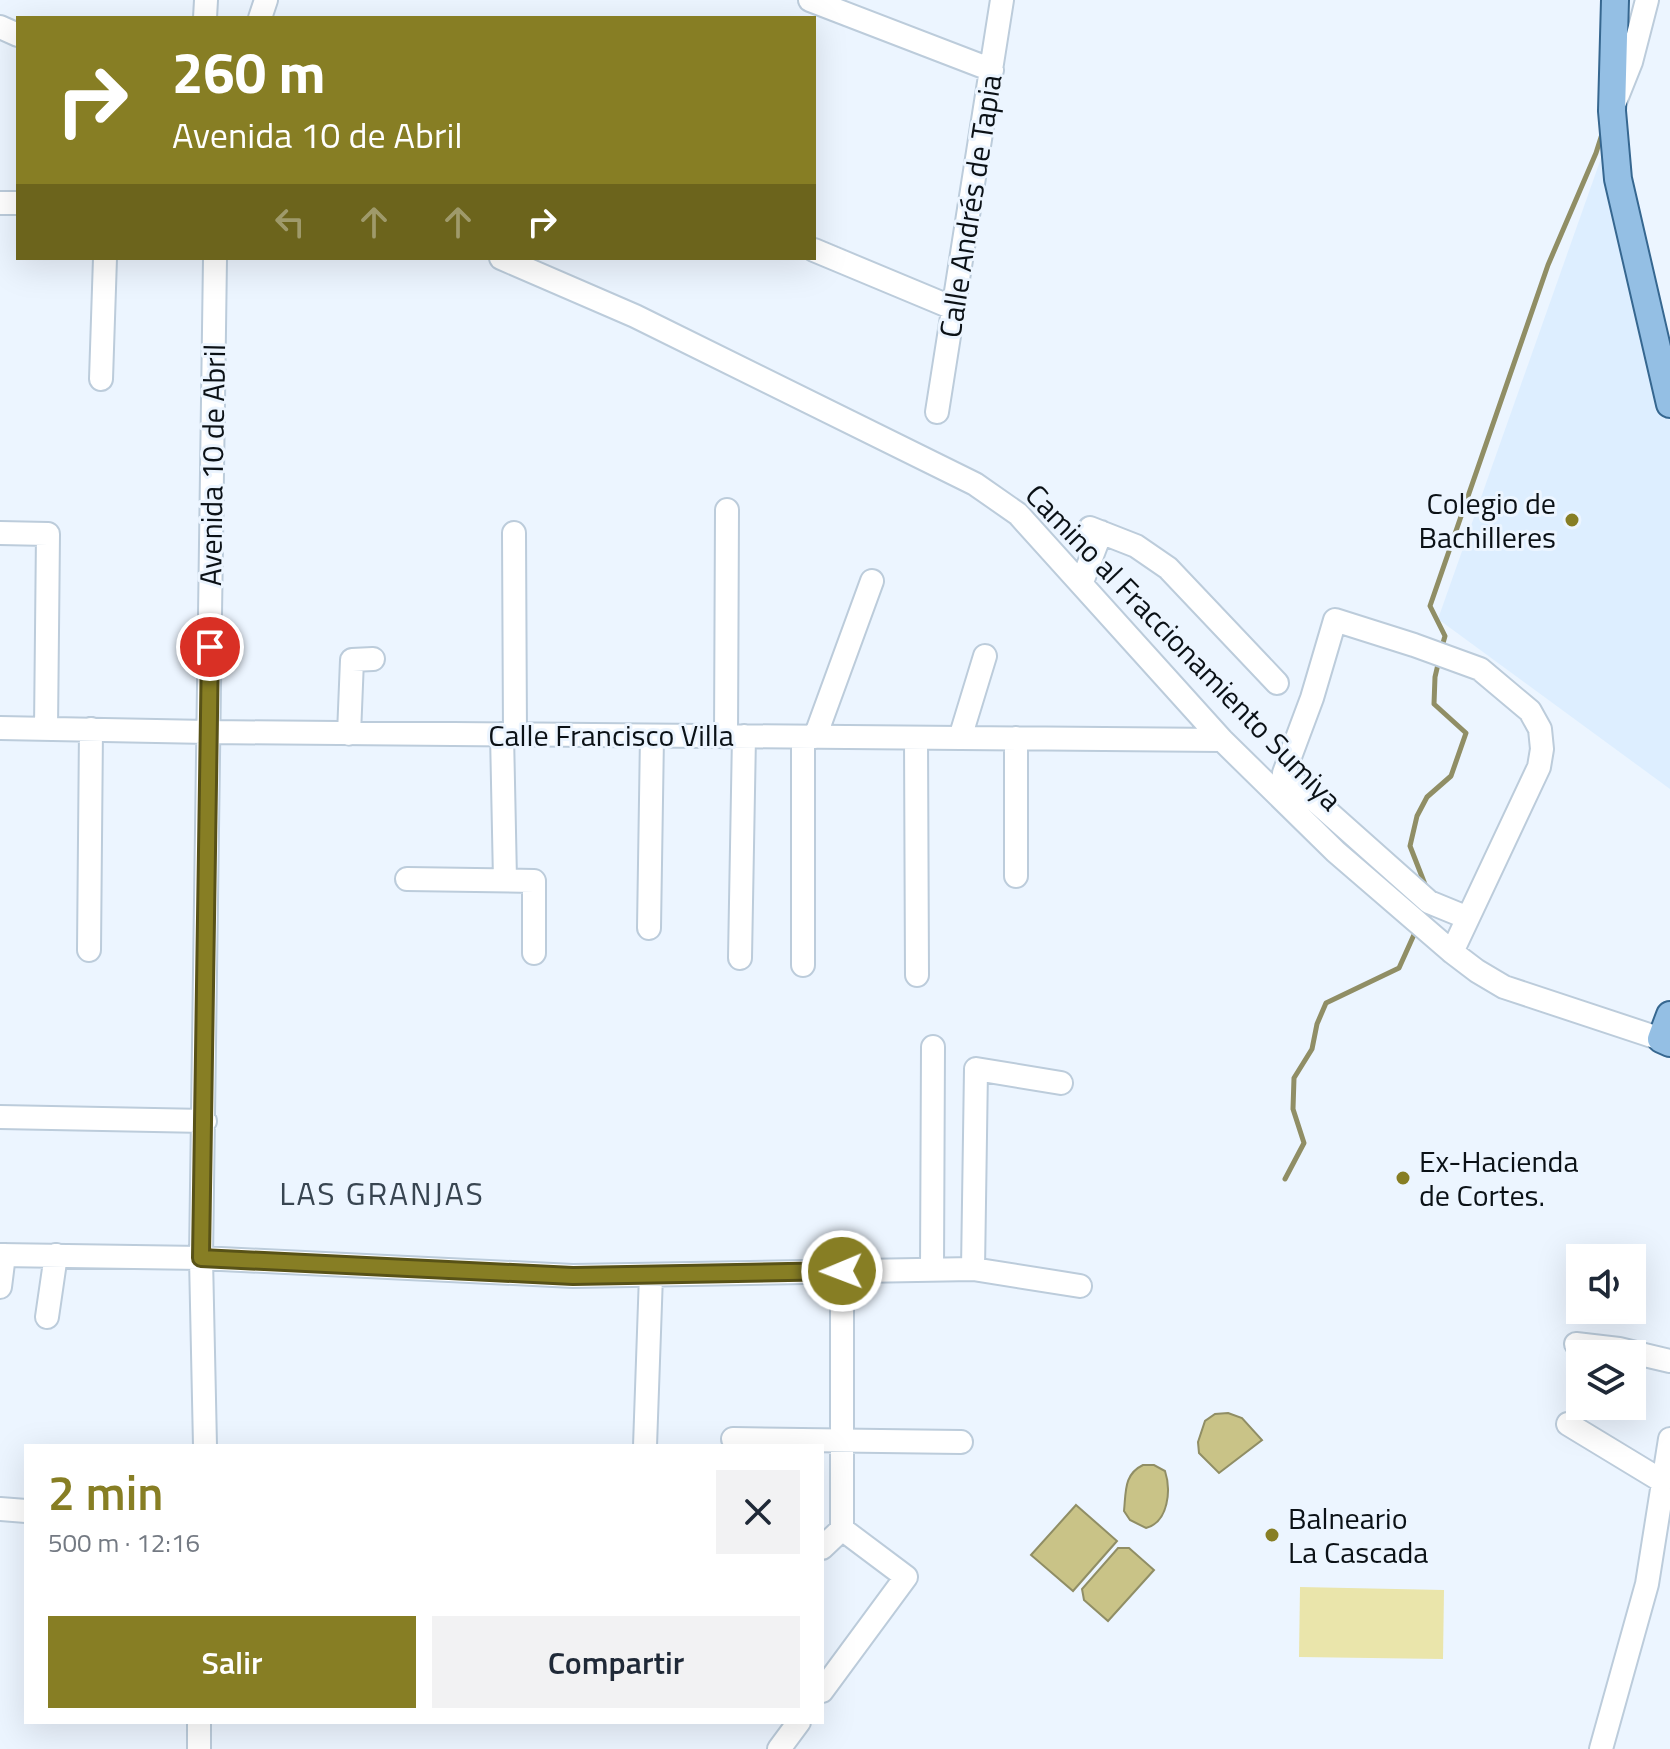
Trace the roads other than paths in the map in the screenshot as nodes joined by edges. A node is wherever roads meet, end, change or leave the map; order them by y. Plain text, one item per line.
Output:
1 (810, 0) edge
2 (1002, 0) edge
3 (1615, 0) edge
4 (1647, 0) edge
5 (992, 70) junction
6 (1612, 111) junction
7 (816, 251) edge
8 (105, 260) edge
9 (215, 260) edge
10 (506, 260) edge
11 (953, 308) junction
12 (1663, 341) edge
13 (101, 379) dead end
14 (1670, 404) edge
15 (937, 412) dead end
16 (727, 510) dead end
17 (0, 533) edge
18 (514, 533) dead end
19 (872, 581) dead end
20 (1082, 582) junction
21 (985, 656) dead end
22 (373, 659) dead end
23 (1277, 683) dead end
24 (0, 728) edge
25 (46, 728) junction
26 (91, 729) junction
27 (208, 732) junction
28 (349, 734) junction
29 (509, 734) junction
30 (652, 736) junction
31 (735, 736) junction
32 (809, 737) junction
33 (916, 738) junction
34 (960, 738) junction
35 (1016, 738) junction
36 (1222, 740) junction
37 (1016, 876) dead end
38 (407, 879) dead end
39 (505, 880) junction
40 (1468, 918) junction
41 (649, 928) dead end
42 (89, 950) dead end
43 (1452, 952) junction
44 (534, 953) dead end
45 (740, 958) dead end
46 (803, 965) dead end
47 (917, 975) dead end
48 (1667, 1032) edge
49 (933, 1047) dead end
50 (1061, 1083) dead end
51 (0, 1117) edge
52 (205, 1121) junction
53 (2, 1255) edge
54 (56, 1255) junction
55 (201, 1258) junction
56 (932, 1269) junction
57 (973, 1269) junction
58 (842, 1271) junction
59 (651, 1275) junction
60 (1080, 1286) dead end
61 (0, 1287) edge
62 (47, 1317) dead end
63 (1646, 1355) edge
64 (1670, 1361) edge
65 (1568, 1424) dead end
66 (733, 1439) dead end
67 (1670, 1439) edge
68 (841, 1441) junction
69 (961, 1442) dead end
70 (203, 1444) edge
71 (645, 1444) edge
72 (1666, 1471) edge
73 (0, 1509) edge
74 (24, 1511) edge
75 (842, 1529) junction
76 (824, 1546) edge
77 (824, 1688) edge
78 (199, 1724) edge
79 (798, 1724) edge
80 (199, 1749) edge
81 (779, 1749) edge
82 (1601, 1749) edge

1 - 5 street
2 - 5 street, Calle Andrés de Tapia
3 - 6 main road
4 - 6 street
5 - 11 street, Calle Andrés de Tapia
6 - 12 main road
7 - 11 street
8 - 13 street
9 - 27 street, Avenida 10 de Abril
10 - 20 street, Camino al Fraccionamiento Sumiya
11 - 15 street, Calle Andrés de Tapia
12 - 14 main road
16 - 31 street
17 - 25 street
18 - 29 street
19 - 32 street
20 - 23 street
20 - 36 street, Camino al Fraccionamiento Sumiya
21 - 34 street
22 - 28 street
24 - 25 street, Calle Francisco Villa
25 - 26 street, Calle Francisco Villa
26 - 27 street, Calle Francisco Villa
26 - 42 street
27 - 28 street, Calle Francisco Villa
27 - 52 street, Avenida 10 de Abril
28 - 29 street, Calle Francisco Villa
29 - 30 street, Calle Francisco Villa
29 - 39 street
30 - 31 street, Calle Francisco Villa
30 - 41 street
31 - 32 street, Calle Francisco Villa
31 - 45 street
32 - 33 street, Calle Francisco Villa
32 - 46 street
33 - 34 street, Calle Francisco Villa
33 - 47 street
34 - 35 street, Calle Francisco Villa
35 - 36 street, Calle Francisco Villa
35 - 37 street
36 - 43 street, Camino al Fraccionamiento Sumiya
38 - 39 street
39 - 44 street
40 - 40 street
40 - 43 street
43 - 48 street, Camino al Fraccionamiento Sumiya
49 - 56 street
50 - 57 street
51 - 52 street
52 - 55 street, Avenida 10 de Abril
53 - 54 street
53 - 61 street
54 - 55 street
54 - 62 street
55 - 59 street
55 - 70 street, Avenida 10 de Abril
56 - 57 street
56 - 58 street
57 - 60 street
58 - 59 street
58 - 68 street
59 - 71 street
63 - 64 street
65 - 72 street
66 - 68 street
67 - 72 street
68 - 69 street
68 - 75 street
72 - 82 street
73 - 74 street
75 - 76 street
75 - 77 street
78 - 80 street
79 - 81 street

